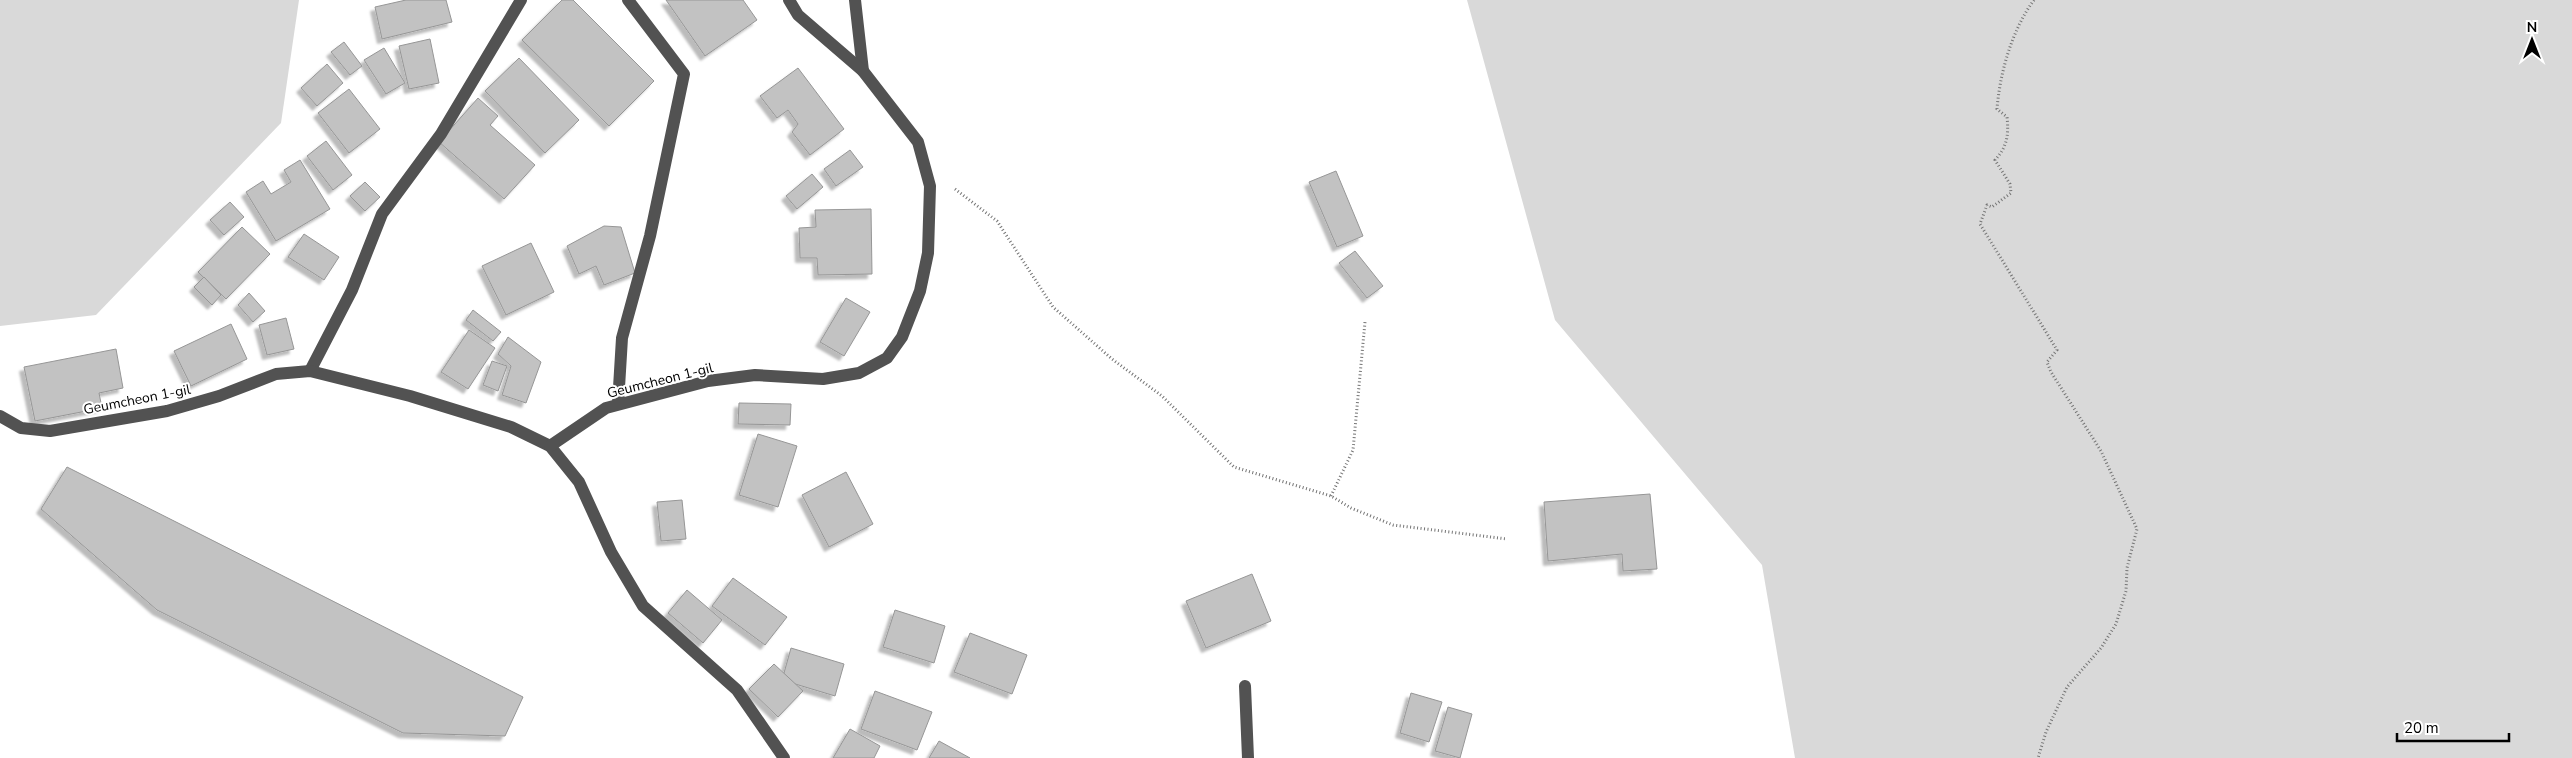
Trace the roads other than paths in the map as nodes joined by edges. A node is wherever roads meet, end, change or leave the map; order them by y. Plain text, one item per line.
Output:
1 (521, 0) edge
2 (628, 0) edge
3 (789, 0) edge
4 (854, 0) edge
5 (863, 71) junction
6 (310, 371) junction
7 (618, 404) junction
8 (0, 416) edge
9 (550, 446) junction
10 (1245, 686) dead end
11 (784, 758) edge
12 (1248, 758) edge

1 - 6 street
2 - 7 street
3 - 5 street, Geumcheon 1-gil
4 - 5 street
5 - 7 street, Geumcheon 1-gil
6 - 8 street, Geumcheon 1-gil
6 - 9 street, Geumcheon 1-gil
7 - 9 street, Geumcheon 1-gil
9 - 11 street, Geumcheon 1-gil
10 - 12 street

